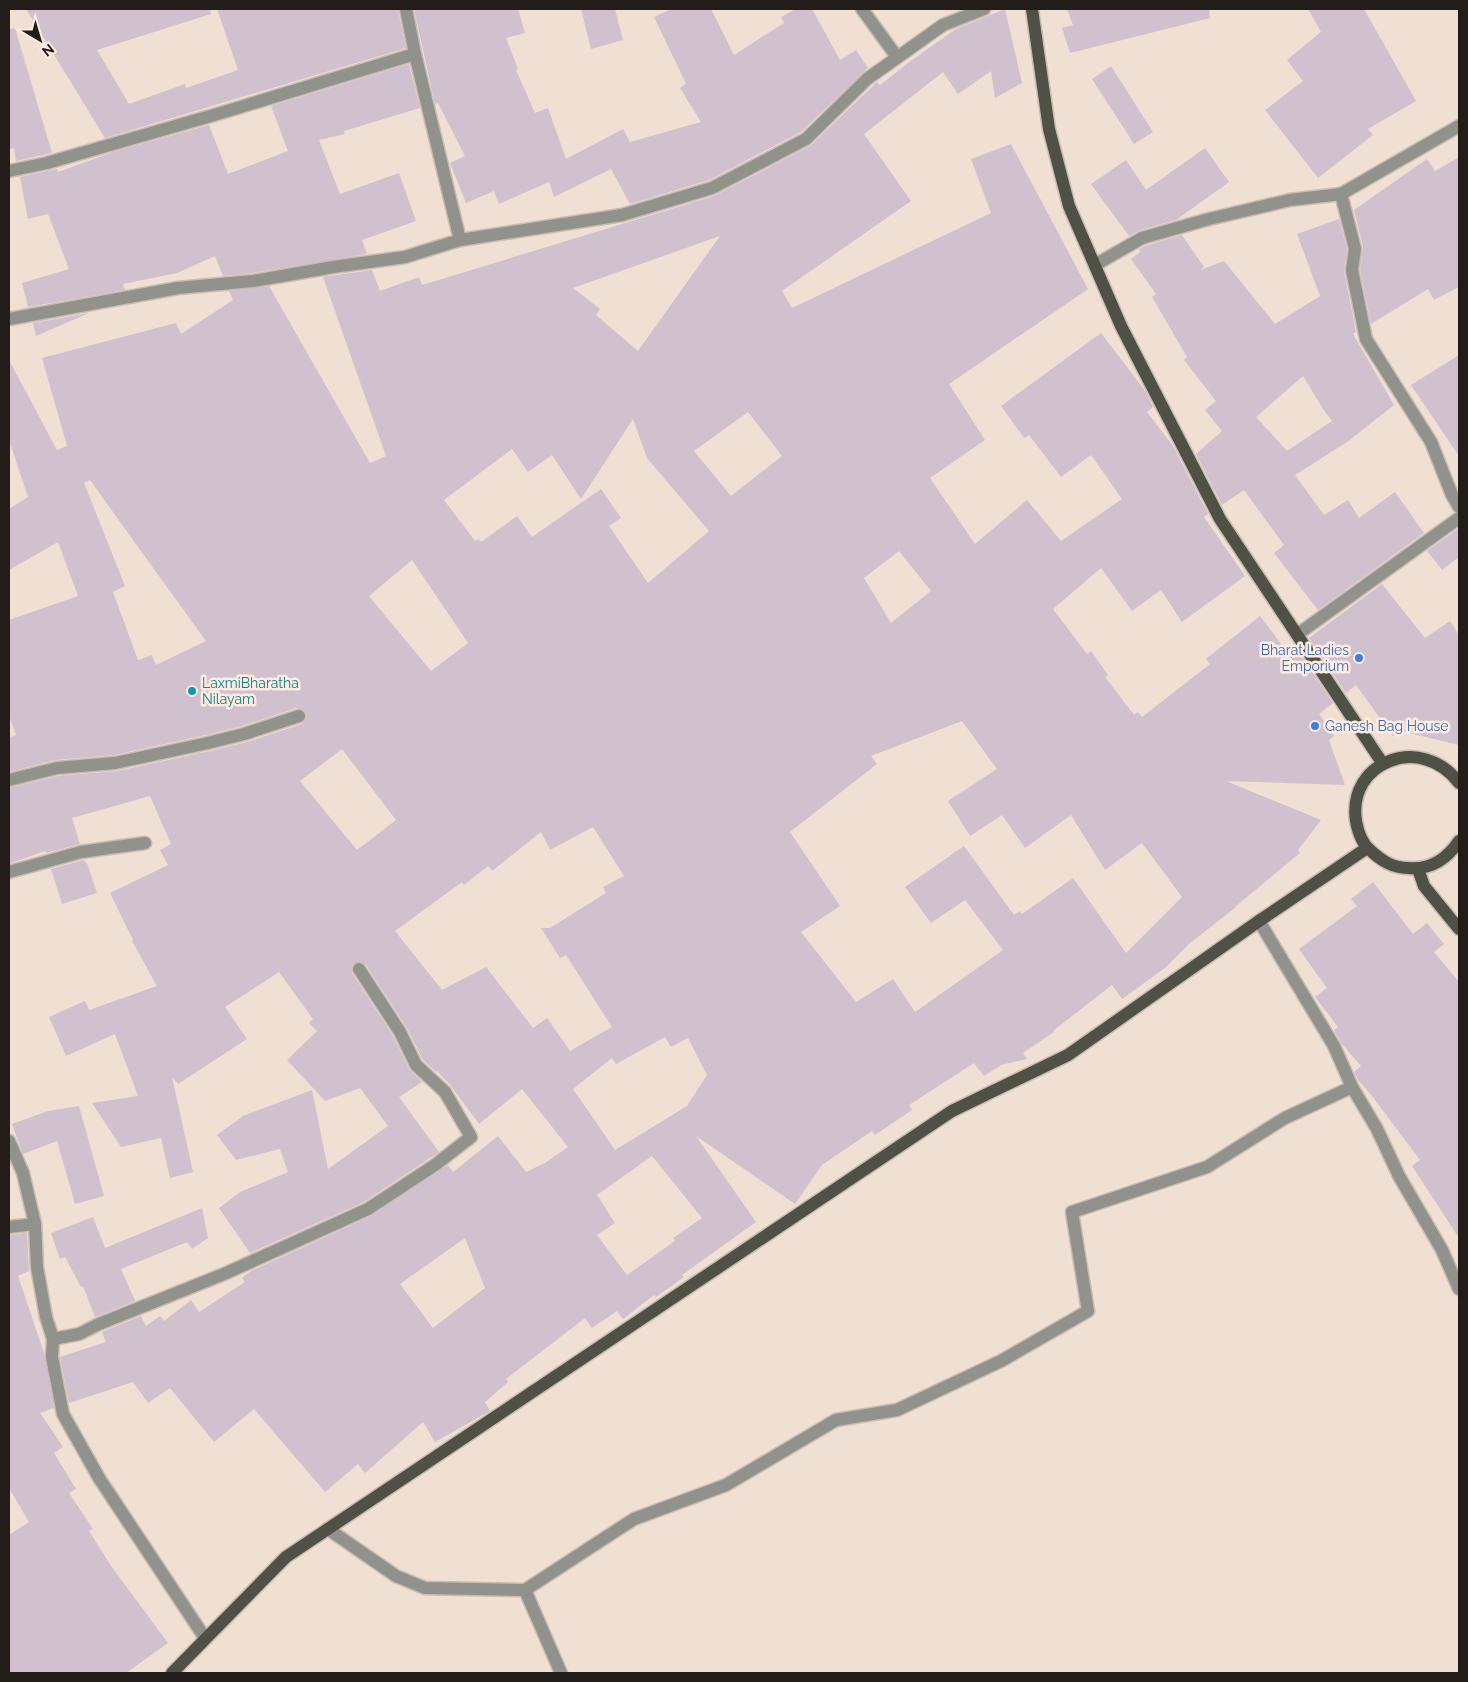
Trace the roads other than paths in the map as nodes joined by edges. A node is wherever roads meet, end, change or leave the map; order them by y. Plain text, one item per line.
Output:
1 (406, 9) edge
2 (862, 9) edge
3 (984, 9) edge
4 (1032, 9) edge
5 (415, 54) junction
6 (897, 57) junction
7 (1459, 126) edge
8 (9, 171) edge
9 (1342, 194) junction
10 (460, 240) junction
11 (1095, 265) junction
12 (9, 319) edge
13 (1459, 507) edge
14 (1459, 518) edge
15 (1298, 634) junction
16 (299, 716) dead end
17 (1382, 764) junction
18 (9, 780) edge
19 (1459, 783) edge
20 (1459, 841) edge
21 (145, 843) dead end
22 (1367, 848) junction
23 (1418, 869) junction
24 (9, 872) edge
25 (1259, 922) junction
26 (1459, 929) edge
27 (359, 969) dead end
28 (1352, 1088) junction
29 (9, 1141) edge
30 (35, 1224) junction
31 (9, 1227) edge
32 (1459, 1289) edge
33 (53, 1339) junction
34 (328, 1529) junction
35 (525, 1590) junction
36 (205, 1638) junction
37 (172, 1673) edge
38 (561, 1673) edge

1 - 5 street
2 - 6 street
3 - 6 street
4 - 11 main road
5 - 8 street
5 - 10 street
6 - 10 street
7 - 9 street
9 - 11 street
9 - 13 street
10 - 12 street
11 - 15 main road
14 - 15 street
15 - 17 main road
16 - 18 street
17 - 19 main road
17 - 22 main road
20 - 23 main road
21 - 24 street
22 - 23 main road
22 - 25 main road
23 - 26 main road
25 - 28 street
25 - 34 main road
27 - 33 street
28 - 32 street
28 - 35 street
29 - 30 street
30 - 31 street
30 - 33 street
33 - 36 street
34 - 35 street
34 - 36 main road
35 - 38 street
36 - 37 main road

